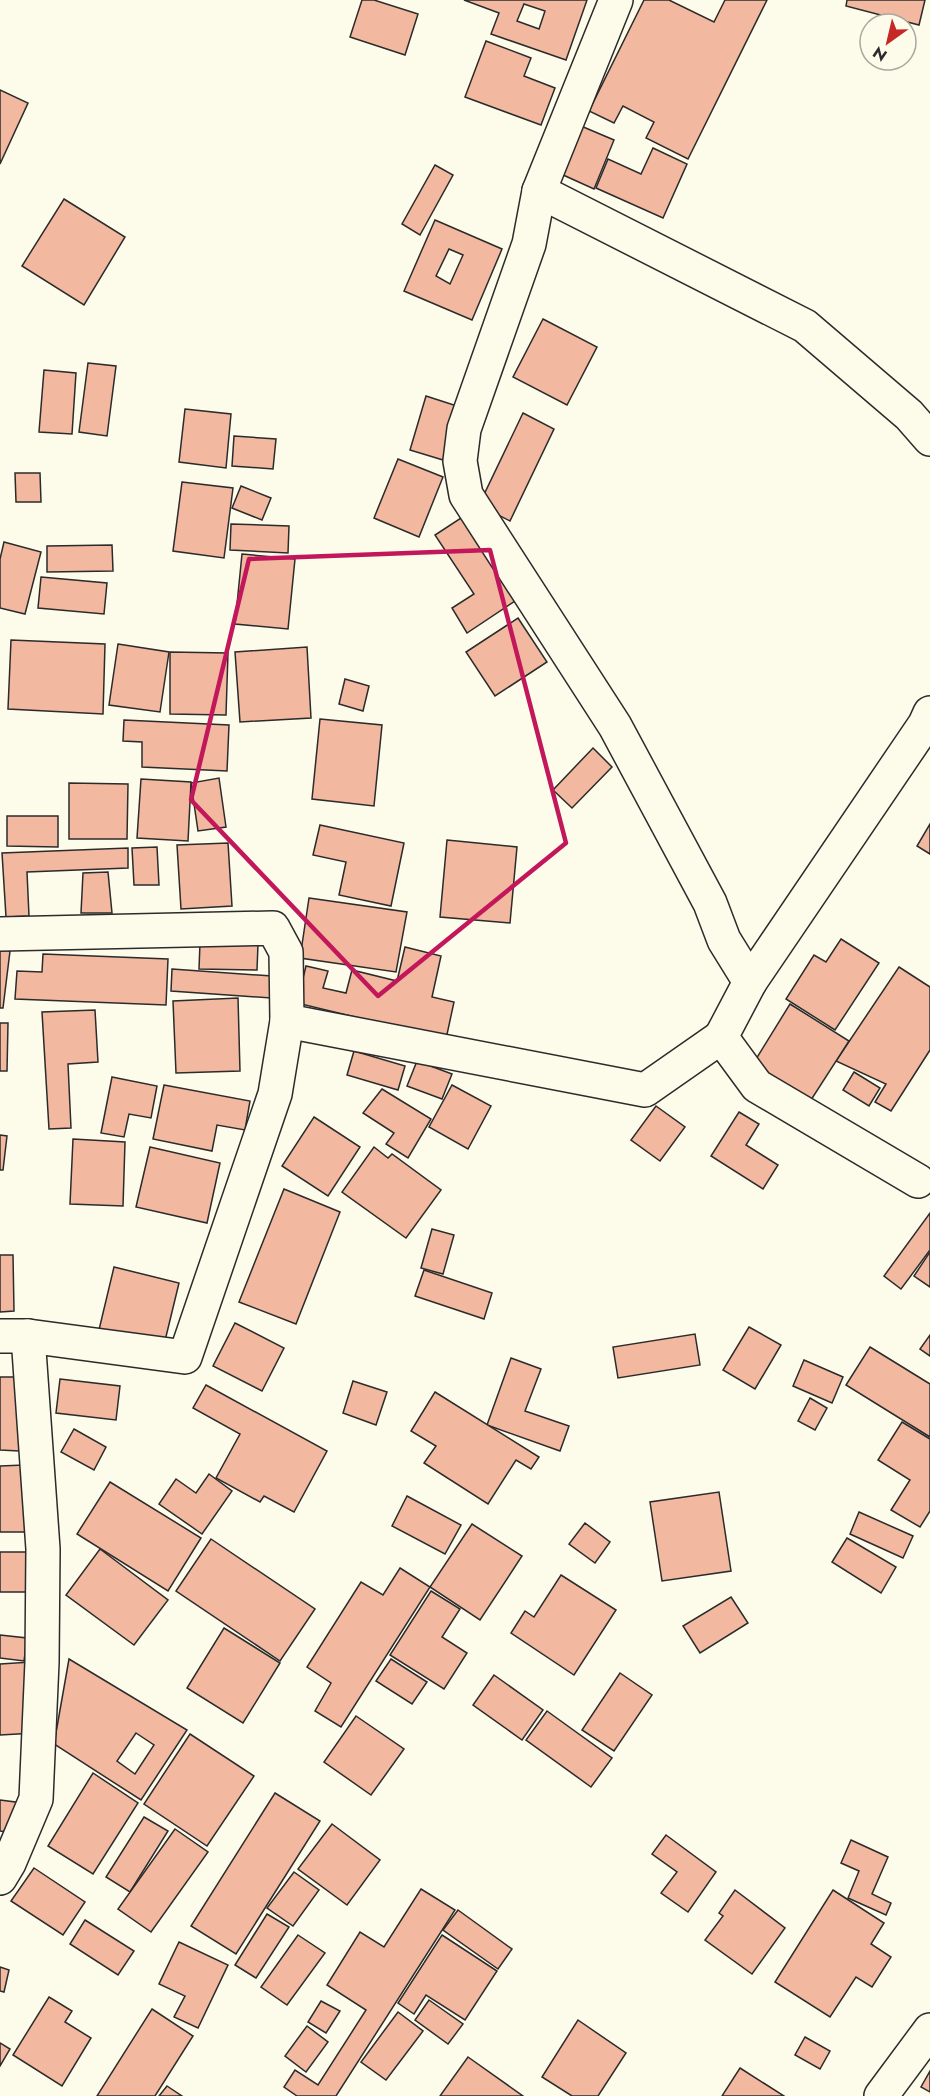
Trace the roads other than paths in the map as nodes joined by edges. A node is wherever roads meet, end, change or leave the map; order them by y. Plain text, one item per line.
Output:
1 (616, 0) edge
2 (539, 191) junction
3 (930, 439) edge
4 (930, 713) edge
5 (0, 934) edge
6 (750, 982) junction
7 (287, 1021) junction
8 (721, 1037) junction
9 (918, 1181) dead end
10 (14, 1336) edge
11 (0, 1878) edge
12 (930, 2031) edge
13 (881, 2096) edge

1 - 2 street
2 - 3 street
2 - 6 street
4 - 6 street
5 - 7 street
6 - 8 street
7 - 8 street
7 - 10 street
8 - 9 street
10 - 11 street
12 - 13 street

